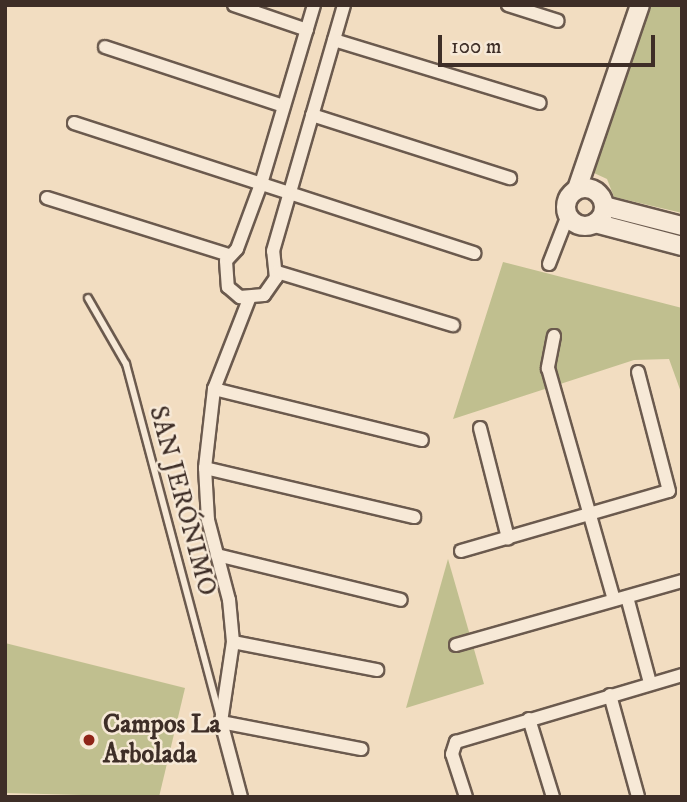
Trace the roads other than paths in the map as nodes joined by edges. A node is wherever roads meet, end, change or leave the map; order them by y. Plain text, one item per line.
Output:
1 (234, 5) edge
2 (314, 5) edge
3 (344, 5) edge
4 (508, 5) edge
5 (640, 5) edge
6 (558, 21) dead end
7 (307, 30) junction
8 (334, 40) junction
9 (105, 47) dead end
10 (540, 103) dead end
11 (284, 106) junction
12 (312, 115) junction
13 (74, 123) dead end
14 (510, 178) dead end
15 (261, 184) junction
16 (577, 189) junction
17 (288, 193) junction
18 (47, 198) dead end
19 (604, 206) junction
20 (568, 215) junction
21 (595, 223) junction
22 (682, 226) edge
23 (682, 246) edge
24 (474, 253) dead end
25 (229, 256) junction
26 (548, 264) dead end
27 (277, 272) junction
28 (88, 298) dead end
29 (249, 299) junction
30 (453, 325) dead end
31 (554, 336) dead end
32 (638, 372) dead end
33 (214, 389) junction
34 (480, 428) dead end
35 (422, 440) dead end
36 (205, 468) junction
37 (590, 515) junction
38 (414, 517) dead end
39 (508, 538) junction
40 (461, 551) dead end
41 (217, 555) junction
42 (682, 581) edge
43 (620, 598) junction
44 (401, 600) dead end
45 (233, 642) junction
46 (456, 645) dead end
47 (377, 670) dead end
48 (682, 675) edge
49 (650, 684) junction
50 (610, 695) junction
51 (529, 719) junction
52 (221, 722) junction
53 (361, 749) dead end
54 (242, 797) edge
55 (466, 797) edge
56 (553, 797) edge
57 (638, 797) edge

1 - 7 street
2 - 7 street
3 - 8 street
4 - 6 street
5 - 16 street
7 - 11 street
8 - 10 street
8 - 12 street
9 - 11 street
11 - 15 street
12 - 14 street
12 - 17 street
13 - 15 street
15 - 17 street
15 - 25 street
16 - 19 street
16 - 20 street
17 - 24 street
17 - 27 street
18 - 25 street
19 - 21 street
19 - 22 street
20 - 21 street
20 - 26 street
21 - 23 street
25 - 29 street
27 - 29 street
27 - 30 street
28 - 52 lane, SAN JERÓNIMO
29 - 33 street
31 - 37 street
32 - 37 street
33 - 35 street
33 - 36 street
34 - 39 street
36 - 38 street
36 - 41 street
37 - 39 street
37 - 43 street
39 - 40 street
41 - 44 street
41 - 45 street
42 - 43 street
43 - 46 street
43 - 49 street
45 - 47 street
45 - 52 street
48 - 49 street
49 - 50 street
50 - 51 street
50 - 57 street
51 - 55 street
51 - 56 street
52 - 53 street
52 - 54 street

